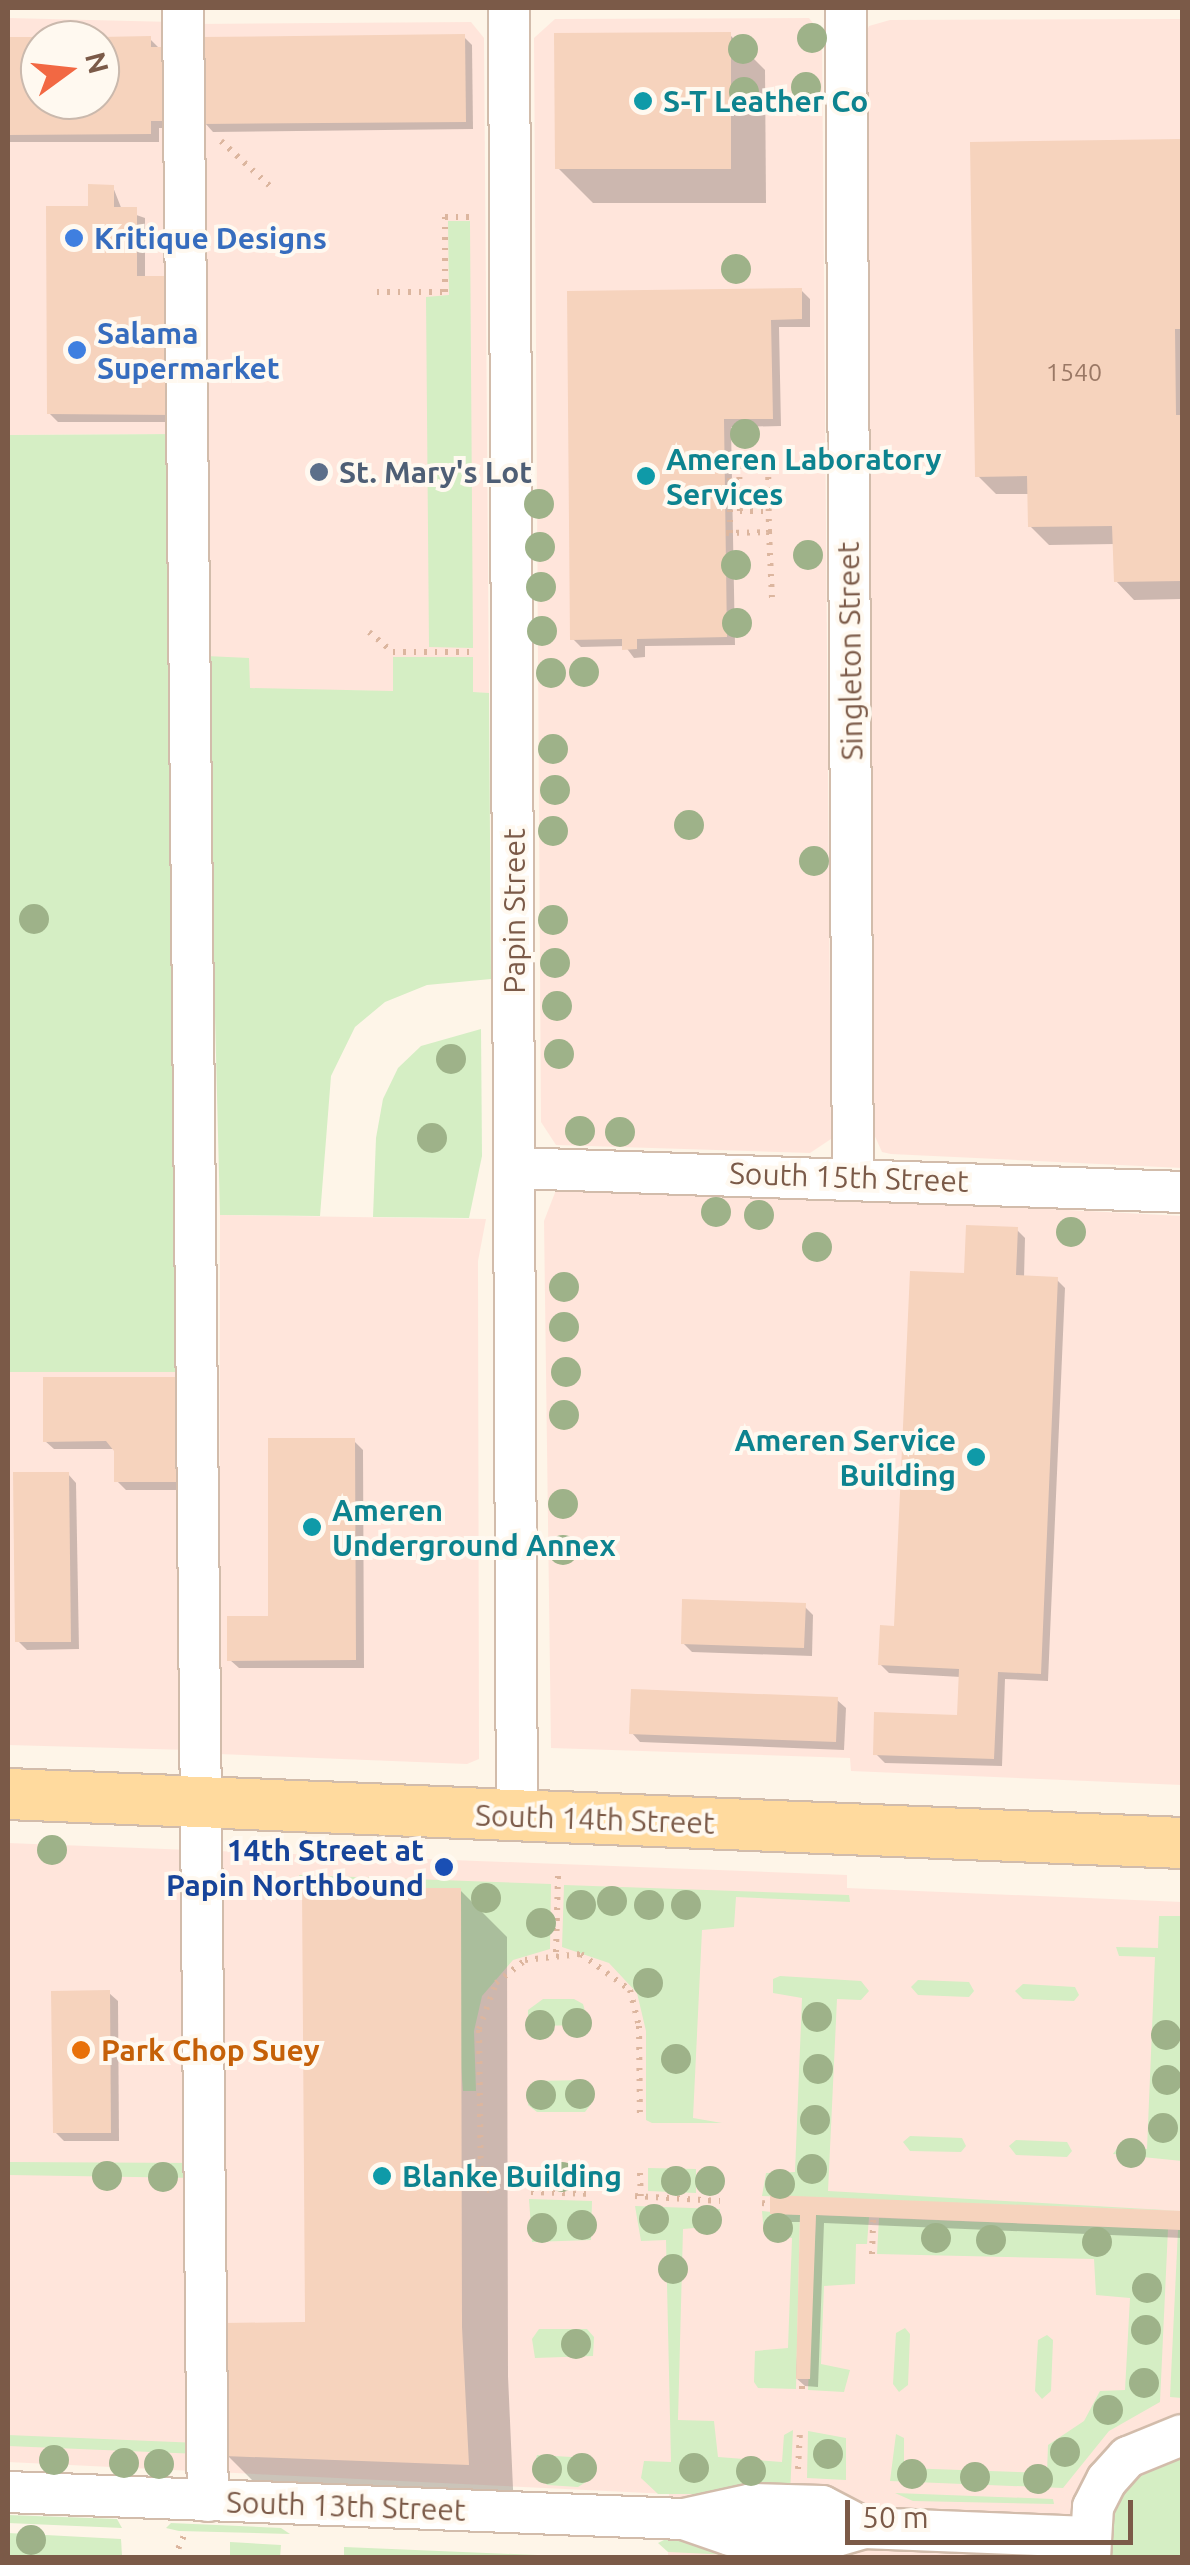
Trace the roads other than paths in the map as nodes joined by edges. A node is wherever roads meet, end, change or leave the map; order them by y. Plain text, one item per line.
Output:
1 (183, 8) edge
2 (508, 8) edge
3 (846, 8) edge
4 (516, 1168) junction
5 (852, 1175) junction
6 (1182, 1192) edge
7 (8, 1794) edge
8 (204, 1802) junction
9 (517, 1816) junction
10 (1182, 1843) edge
11 (1182, 2435) edge
12 (8, 2492) edge
13 (208, 2501) junction
14 (1089, 2547) edge

1 - 8 street
2 - 4 street, Papin Street
3 - 5 street, Singleton Street
4 - 5 street, South 15th Street
4 - 9 street, Papin Street
5 - 6 street, South 15th Street
7 - 8 main road, South 14th Street
8 - 9 main road, South 14th Street
8 - 13 street
9 - 10 main road, South 14th Street
11 - 14 street
12 - 13 street, South 13th Street
13 - 14 street, South 13th Street

